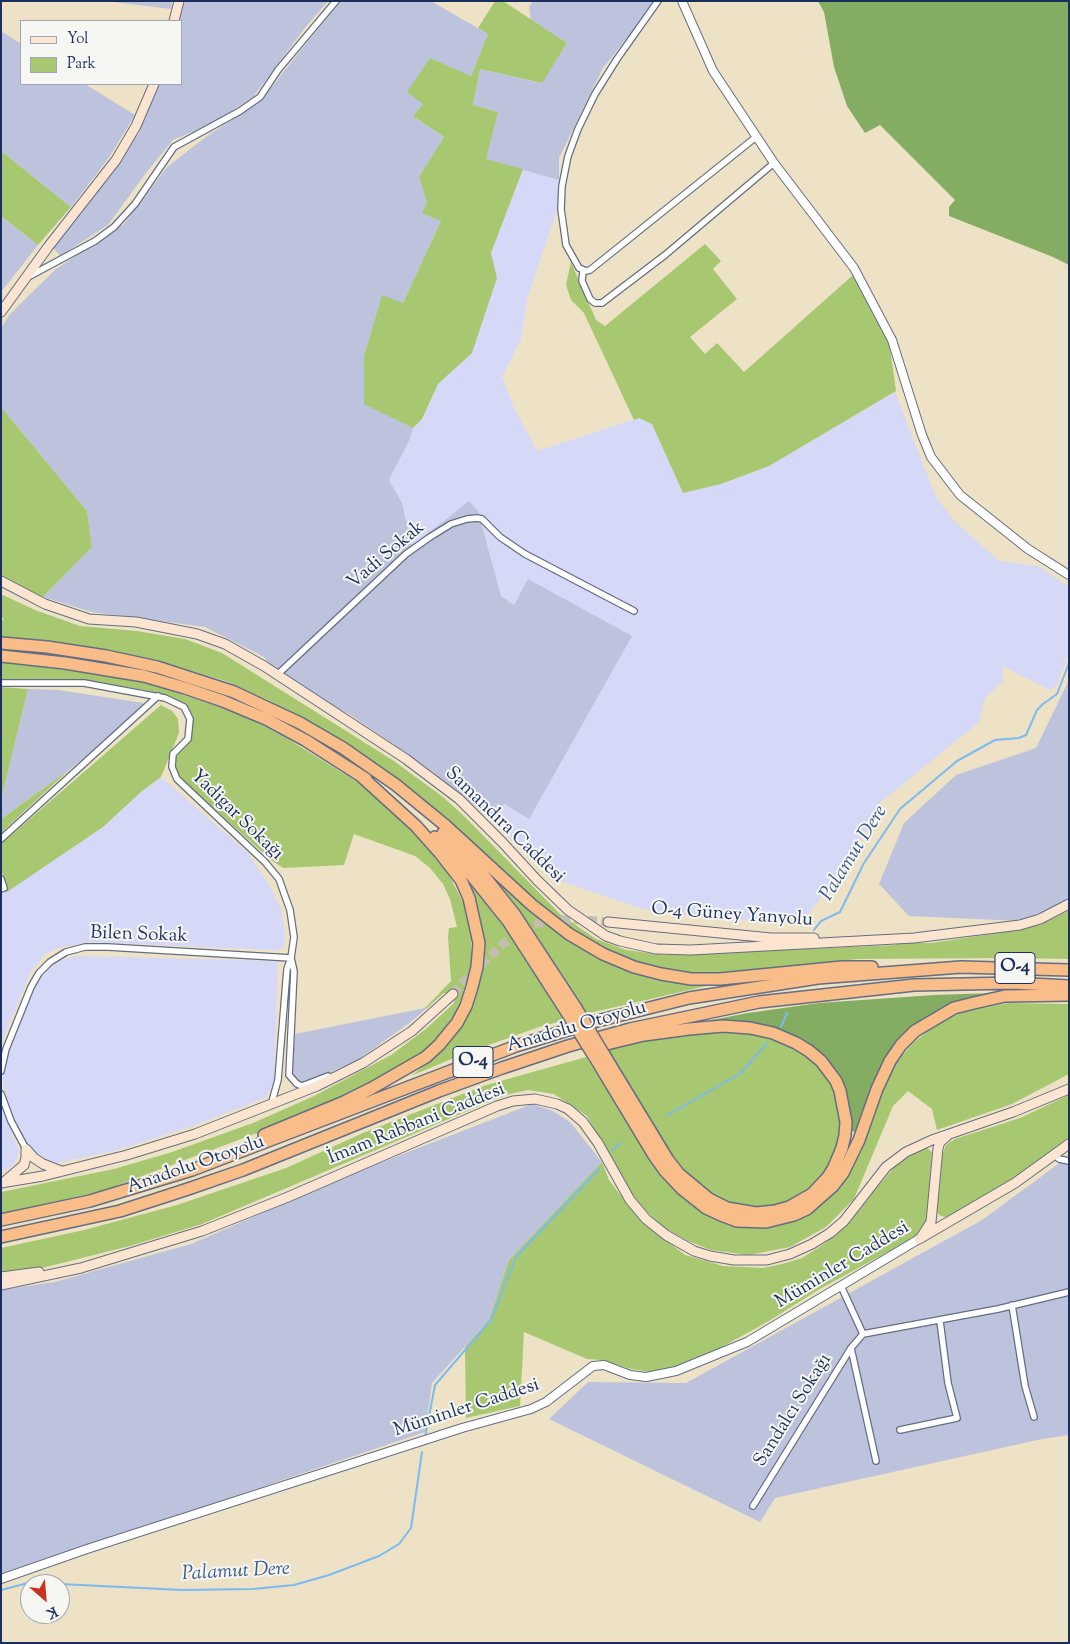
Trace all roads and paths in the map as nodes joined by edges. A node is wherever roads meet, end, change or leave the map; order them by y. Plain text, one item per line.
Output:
1 (179, 1) edge
2 (336, 1) edge
3 (658, 1) edge
4 (682, 1) edge
5 (174, 20) edge
6 (154, 85) edge
7 (756, 137) junction
8 (774, 163) junction
9 (583, 271) junction
10 (26, 278) junction
11 (1, 312) edge
12 (1, 575) edge
13 (1069, 575) edge
14 (1, 581) edge
15 (16, 588) junction
16 (634, 611) dead end
17 (1, 643) edge
18 (1, 656) edge
19 (277, 675) junction
20 (2, 683) edge
21 (1, 691) edge
22 (158, 696) junction
23 (379, 774) junction
24 (361, 776) junction
25 (1, 839) edge
26 (1, 879) edge
27 (3, 888) edge
28 (1069, 904) edge
29 (608, 922) tunnel mouth
30 (914, 938) junction
31 (291, 958) junction
32 (961, 967) junction
33 (1069, 970) edge
34 (1069, 986) edge
35 (453, 994) tunnel mouth
36 (1069, 995) edge
37 (571, 1009) junction
38 (598, 1054) junction
39 (363, 1063) junction
40 (1, 1071) edge
41 (1068, 1089) edge
42 (439, 1091) junction
43 (1, 1094) edge
44 (270, 1105) junction
45 (954, 1132) junction
46 (1069, 1144) edge
47 (917, 1147) junction
48 (26, 1149) junction
49 (938, 1154) junction
50 (1054, 1154) junction
51 (1069, 1161) edge
52 (62, 1171) junction
53 (2, 1183) edge
54 (90, 1201) junction
55 (932, 1214) junction
56 (1, 1220) edge
57 (952, 1221) junction
58 (1, 1237) edge
59 (919, 1239) junction
60 (81, 1268) junction
61 (1, 1277) edge
62 (1, 1286) edge
63 (841, 1286) junction
64 (1069, 1292) edge
65 (1012, 1305) junction
66 (940, 1321) junction
67 (863, 1334) junction
68 (851, 1348) junction
69 (1034, 1416) dead end
70 (900, 1430) dead end
71 (876, 1461) dead end
72 (752, 1506) dead end
73 (1, 1579) edge

1 - 5 main road
2 - 10 street
3 - 9 street
4 - 7 street
6 - 10 main road
7 - 8 street
7 - 9 street
8 - 9 street
8 - 13 street
10 - 11 main road
12 - 15 main road, Samandıra Caddesi
14 - 15 main road, Samandıra Caddesi
15 - 19 main road, Samandıra Caddesi
16 - 19 street, Vadi Sokak
17 - 23 highway
18 - 24 highway
19 - 30 main road, Samandıra Caddesi
20 - 21 street
20 - 22 street, Yadigar Sokağı
22 - 25 street
22 - 31 street, Yadigar Sokağı
23 - 32 highway
23 - 37 highway
24 - 37 highway
24 - 54 highway
26 - 27 street
28 - 30 main road
29 - 30 main road, O-4 Güney Yanyolu
31 - 39 street
31 - 40 street, Bilen Sokak
31 - 44 street, Yadigar Sokağı
32 - 33 highway, Anadolu Otoyolu / O-4
32 - 54 highway, Anadolu Otoyolu / O-4
34 - 42 highway, Anadolu Otoyolu / O-4
35 - 39 main road
36 - 38 highway
37 - 38 highway, bridge
38 - 42 highway
39 - 44 main road
41 - 45 main road, İmam Rabbani Caddesi
42 - 58 highway, Anadolu Otoyolu / O-4
43 - 48 street
44 - 52 main road
45 - 47 main road, İmam Rabbani Caddesi
45 - 49 main road
46 - 50 main road, Müminler Caddesi
47 - 49 main road
47 - 60 main road, İmam Rabbani Caddesi
48 - 52 main road
48 - 53 main road
49 - 55 main road
50 - 51 street
50 - 57 main road, Müminler Caddesi
52 - 53 main road
54 - 56 highway, Anadolu Otoyolu / O-4
55 - 57 main road
55 - 59 main road
57 - 59 main road, Müminler Caddesi
59 - 63 street, Müminler Caddesi
60 - 61 main road
60 - 62 main road, İmam Rabbani Caddesi
63 - 67 street
63 - 73 street, Müminler Caddesi
64 - 65 street
65 - 66 street
65 - 69 street
66 - 67 street
66 - 70 street
67 - 68 street, Sandalcı Sokağı
68 - 71 street
68 - 72 street, Sandalcı Sokağı

